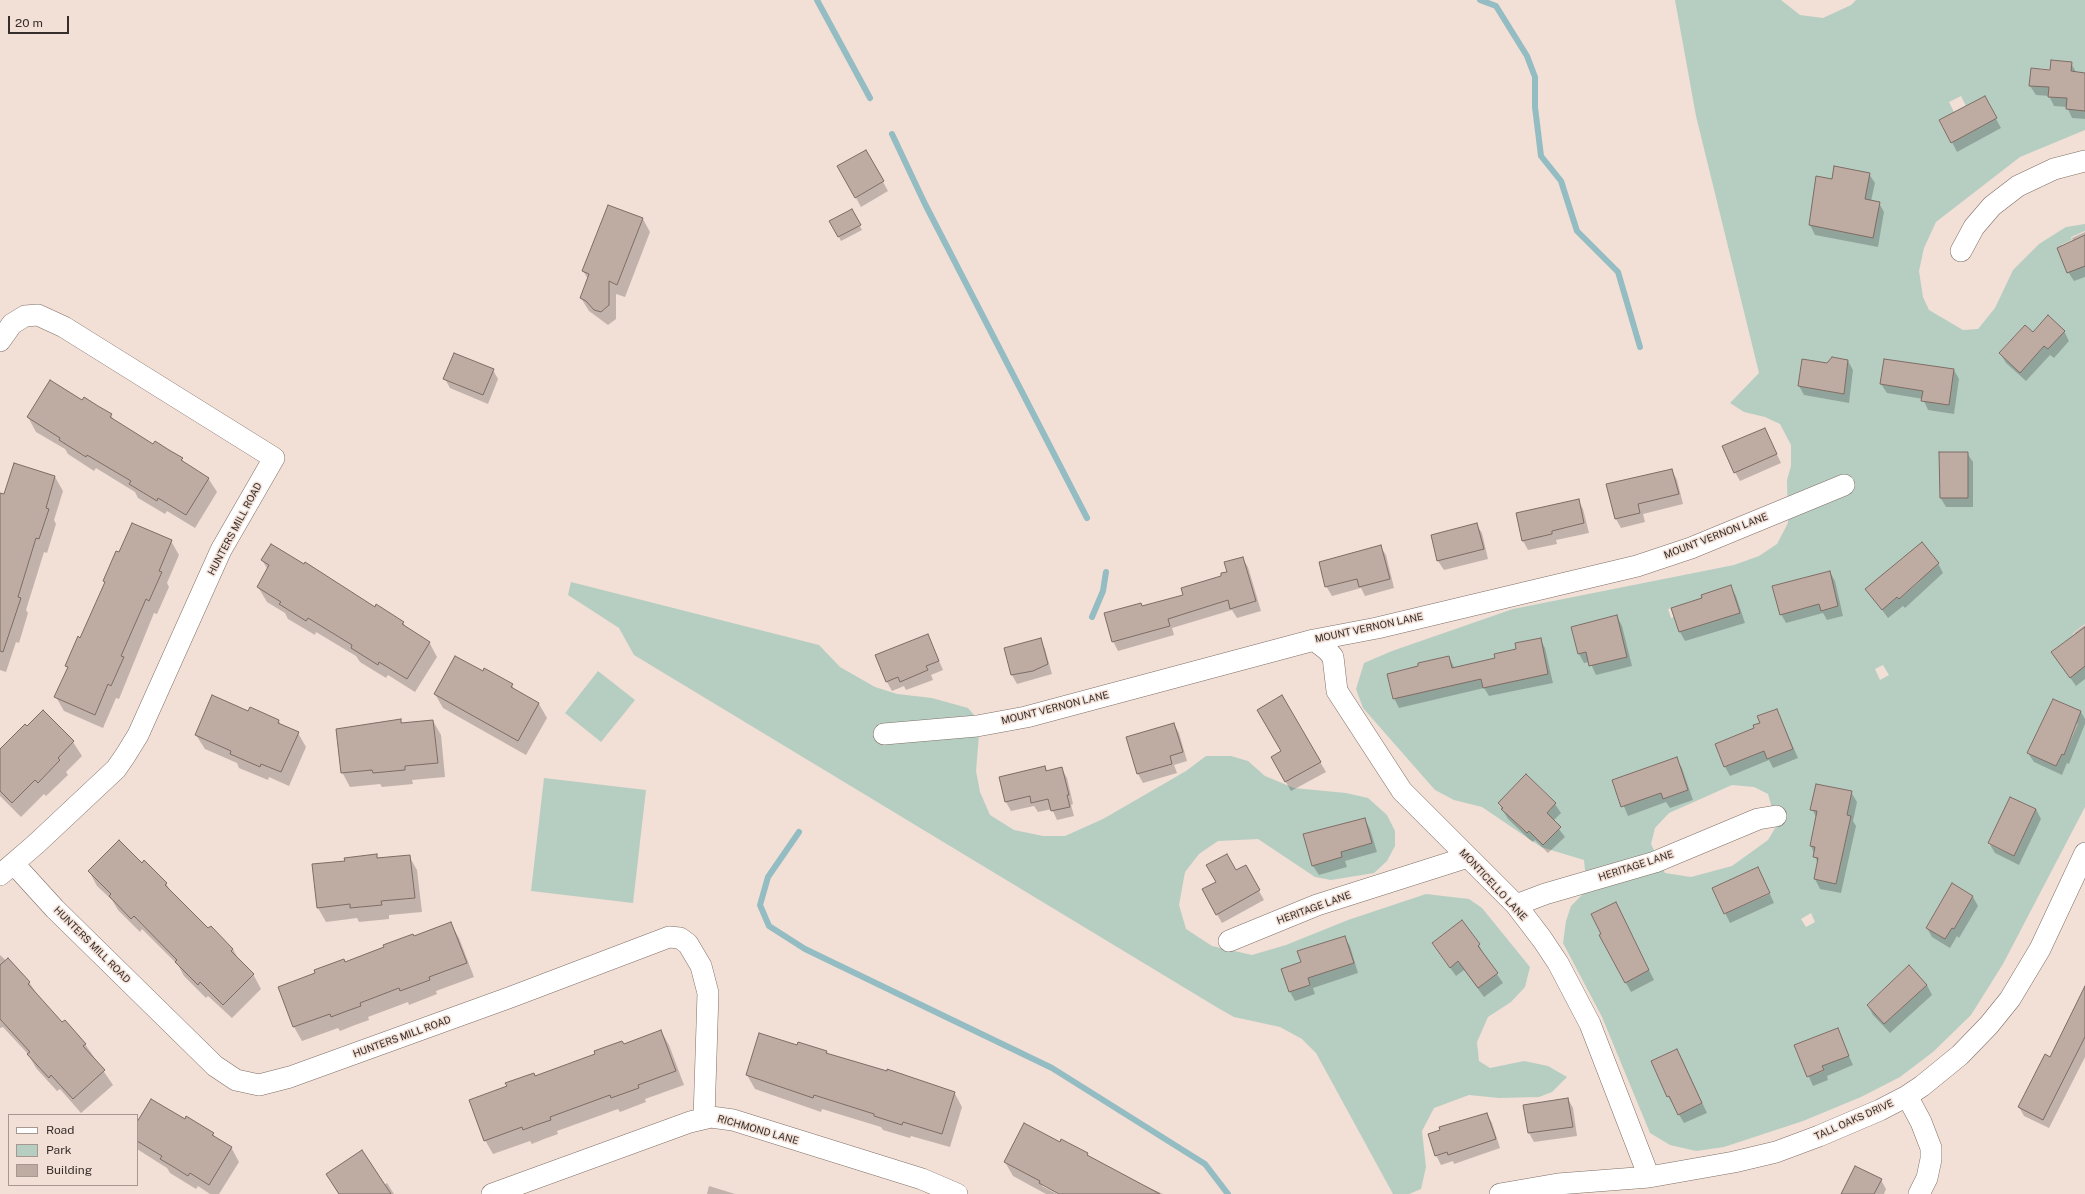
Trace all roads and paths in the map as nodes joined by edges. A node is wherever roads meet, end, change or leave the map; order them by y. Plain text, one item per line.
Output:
1 (2085, 161) edge
2 (1961, 251) dead end
3 (0, 341) edge
4 (1844, 485) dead end
5 (1314, 640) junction
6 (884, 734) dead end
7 (1776, 816) dead end
8 (2085, 853) edge
9 (1468, 857) junction
10 (7, 869) edge
11 (1516, 905) junction
12 (1229, 941) dead end
13 (1907, 1096) junction
14 (704, 1118) junction
15 (1648, 1177) junction
16 (492, 1194) edge
17 (957, 1194) edge
18 (1500, 1194) edge
19 (1919, 1194) edge

1 - 2 street
3 - 10 street, HUNTERS MILL ROAD
4 - 5 street, MOUNT VERNON LANE
5 - 6 street, MOUNT VERNON LANE
5 - 9 street, MONTICELLO LANE
7 - 11 street, HERITAGE LANE
8 - 13 street, TALL OAKS DRIVE
9 - 11 street, MONTICELLO LANE
9 - 12 street, HERITAGE LANE
10 - 14 street, HUNTERS MILL ROAD
11 - 15 street, MONTICELLO LANE
13 - 15 street, TALL OAKS DRIVE
13 - 19 street
14 - 16 street, RICHMOND LANE
14 - 17 street, RICHMOND LANE
15 - 18 street, TALL OAKS DRIVE

